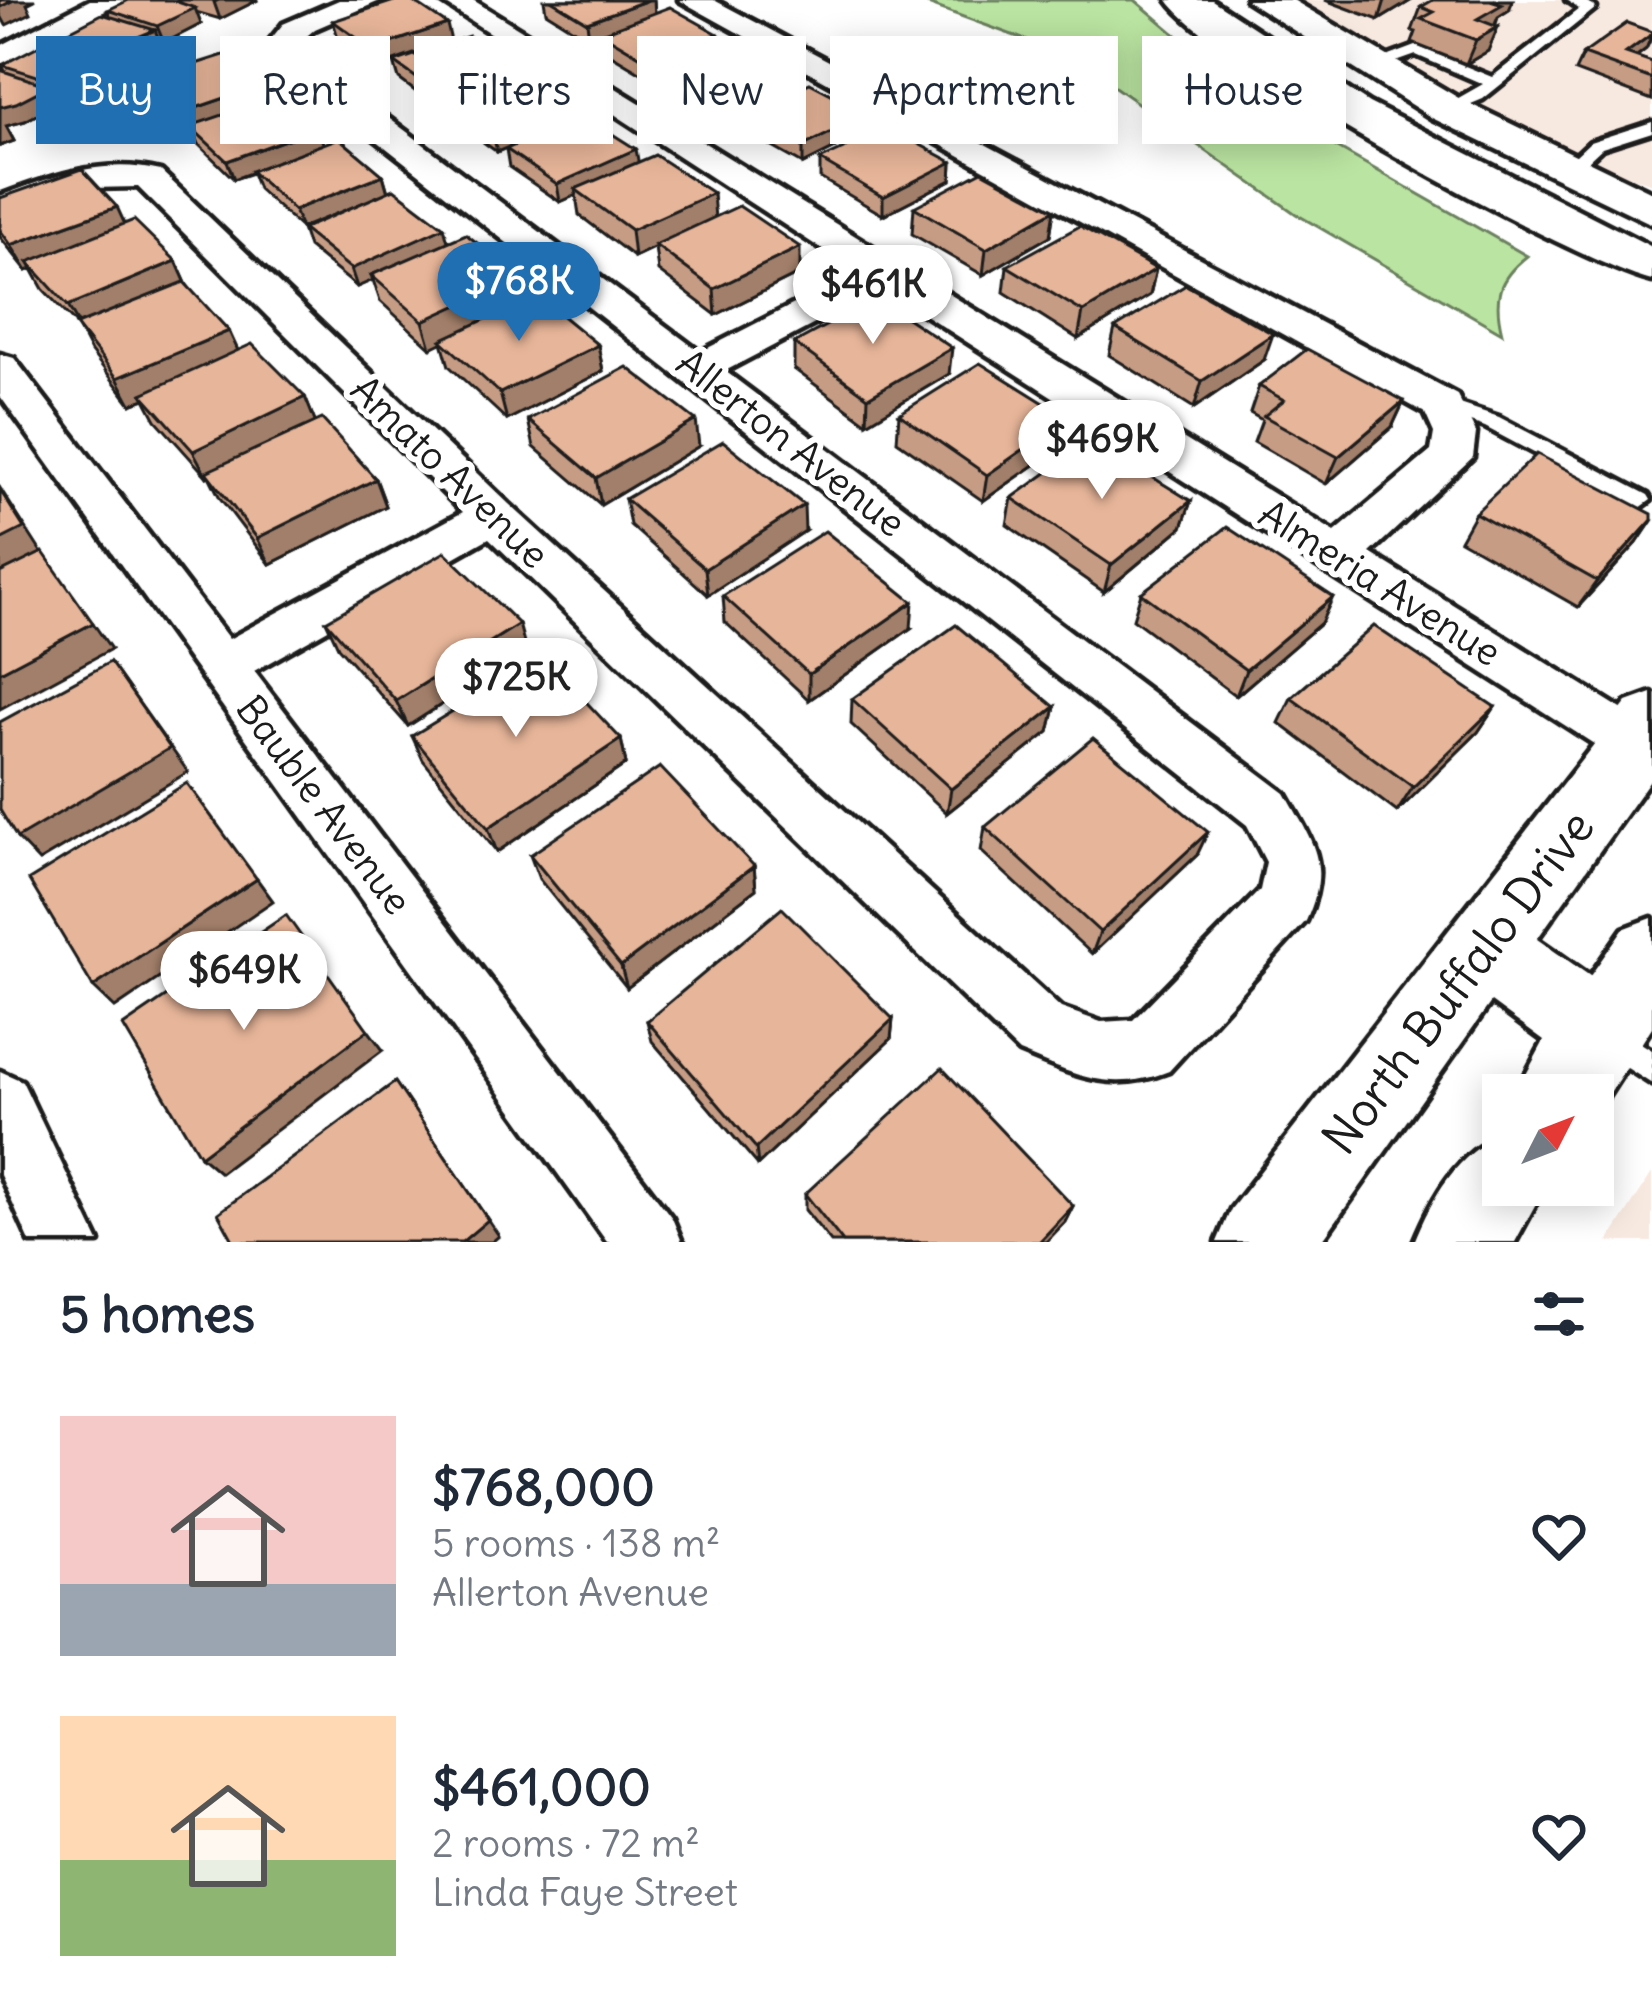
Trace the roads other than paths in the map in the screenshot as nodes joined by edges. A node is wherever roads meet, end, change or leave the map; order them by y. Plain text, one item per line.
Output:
1 (112, 0) edge
2 (368, 0) edge
3 (453, 0) edge
4 (693, 0) edge
5 (1187, 0) edge
6 (1265, 0) edge
7 (1573, 0) edge
8 (1610, 0) edge
9 (1589, 8) junction
10 (0, 58) edge
11 (1372, 66) junction
12 (1493, 83) junction
13 (1447, 109) junction
14 (1652, 127) edge
15 (1568, 170) junction
16 (0, 208) edge
17 (1652, 210) edge
18 (1652, 266) edge
19 (885, 272) junction
20 (0, 367) edge
21 (698, 370) junction
22 (1448, 418) junction
23 (1640, 500) dead end
24 (493, 515) junction
25 (1337, 556) junction
26 (221, 665) junction
27 (1644, 734) edge
28 (1481, 947) junction
29 (1652, 956) edge
30 (1101, 1053) joint
31 (1604, 1065) edge
32 (0, 1102) edge
33 (1485, 1206) edge
34 (65, 1242) edge
35 (648, 1242) edge
36 (1264, 1242) edge
37 (1461, 1242) edge

1 - 10 street
2 - 21 street, Allerton Avenue
3 - 19 street, Almeria Avenue
4 - 22 street
5 - 18 main road
6 - 11 main road
7 - 9 lane
8 - 9 lane
9 - 12 lane
11 - 12 lane
11 - 13 main road
12 - 13 lane
13 - 15 main road
14 - 15 lane
15 - 17 main road
16 - 24 street, Amato Avenue
19 - 21 street
19 - 25 street, Almeria Avenue
20 - 26 street, Bauble Avenue
21 - 30 street, Allerton Avenue
22 - 23 lane
22 - 25 street
24 - 26 street
24 - 30 street, Amato Avenue
25 - 27 street, Almeria Avenue
26 - 35 street, Bauble Avenue
27 - 28 main road, North Buffalo Drive
28 - 31 main road
28 - 36 main road, North Buffalo Drive
29 - 31 main road
32 - 34 street
33 - 37 main road

